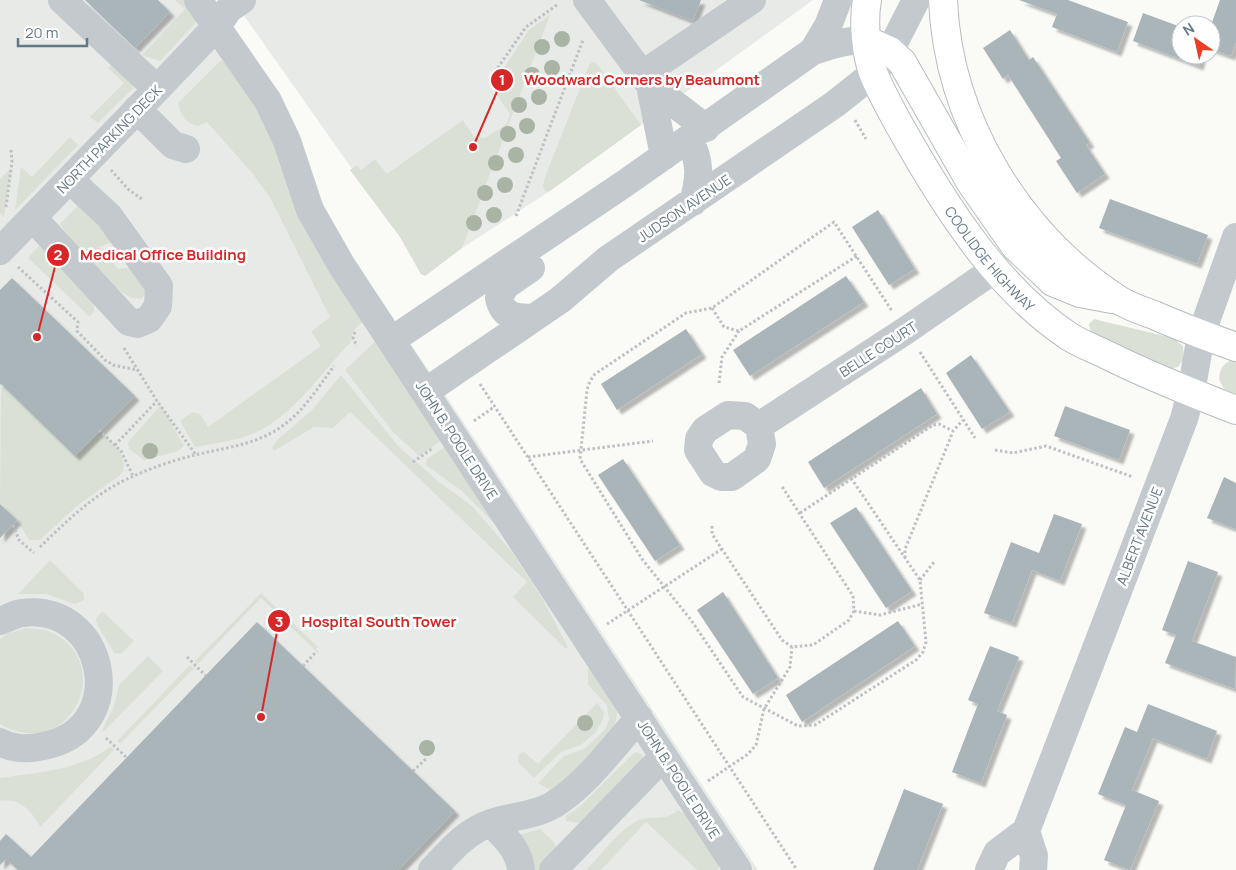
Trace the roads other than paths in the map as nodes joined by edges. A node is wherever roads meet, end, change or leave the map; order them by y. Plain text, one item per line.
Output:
1 (62, 0) edge
2 (198, 0) edge
3 (242, 0) edge
4 (587, 0) edge
5 (752, 0) edge
6 (838, 0) edge
7 (867, 0) edge
8 (916, 0) edge
9 (942, 0) edge
10 (217, 26) junction
11 (879, 46) junction
12 (813, 51) junction
13 (874, 73) junction
14 (646, 80) junction
15 (147, 99) junction
16 (698, 133) junction
17 (664, 156) junction
18 (70, 180) junction
19 (624, 184) junction
20 (693, 202) junction
21 (32, 218) junction
22 (1236, 237) edge
23 (7, 258) edge
24 (996, 269) junction
25 (1121, 301) junction
26 (533, 318) junction
27 (1201, 335) junction
28 (392, 340) junction
29 (1236, 347) edge
30 (425, 392) junction
31 (1191, 393) junction
32 (1236, 410) edge
33 (759, 426) dead end
34 (0, 621) edge
35 (640, 718) junction
36 (0, 742) edge
37 (663, 757) junction
38 (491, 823) junction
39 (1026, 830) junction
40 (432, 870) edge
41 (521, 870) edge
42 (553, 870) edge
43 (738, 870) edge
44 (989, 870) edge
45 (1033, 870) edge

1 - 15 street
2 - 10 street, JOHN B. POOLE DRIVE
3 - 10 street, NORTH PARKING DECK
4 - 14 street
5 - 14 street
6 - 12 street
7 - 11 main road
8 - 11 street, JUDSON AVENUE
9 - 25 main road
10 - 15 street, NORTH PARKING DECK
10 - 28 street, JOHN B. POOLE DRIVE
11 - 12 street
11 - 13 street, JUDSON AVENUE
11 - 25 main road
12 - 16 street
13 - 20 street, JUDSON AVENUE
13 - 24 main road, COOLIDGE HIGHWAY
14 - 16 street
14 - 17 street
15 - 18 street, NORTH PARKING DECK
16 - 17 street
16 - 20 street
17 - 19 street
18 - 21 street, NORTH PARKING DECK
18 - 21 street
19 - 26 street
19 - 28 street
20 - 26 street, JUDSON AVENUE
21 - 23 street, NORTH PARKING DECK
22 - 27 street, ALBERT AVENUE
24 - 31 main road, COOLIDGE HIGHWAY
24 - 33 street, BELLE COURT
25 - 27 main road
26 - 30 street, JUDSON AVENUE
27 - 29 main road
27 - 31 street, ALBERT AVENUE
28 - 30 street, JOHN B. POOLE DRIVE
30 - 35 street, JOHN B. POOLE DRIVE
31 - 32 main road, COOLIDGE HIGHWAY
31 - 39 street, ALBERT AVENUE
34 - 36 street
35 - 37 street, JOHN B. POOLE DRIVE
35 - 38 street
37 - 42 street
37 - 43 street, JOHN B. POOLE DRIVE
38 - 40 street
38 - 41 street
39 - 44 street, ALBERT AVENUE
39 - 45 street

